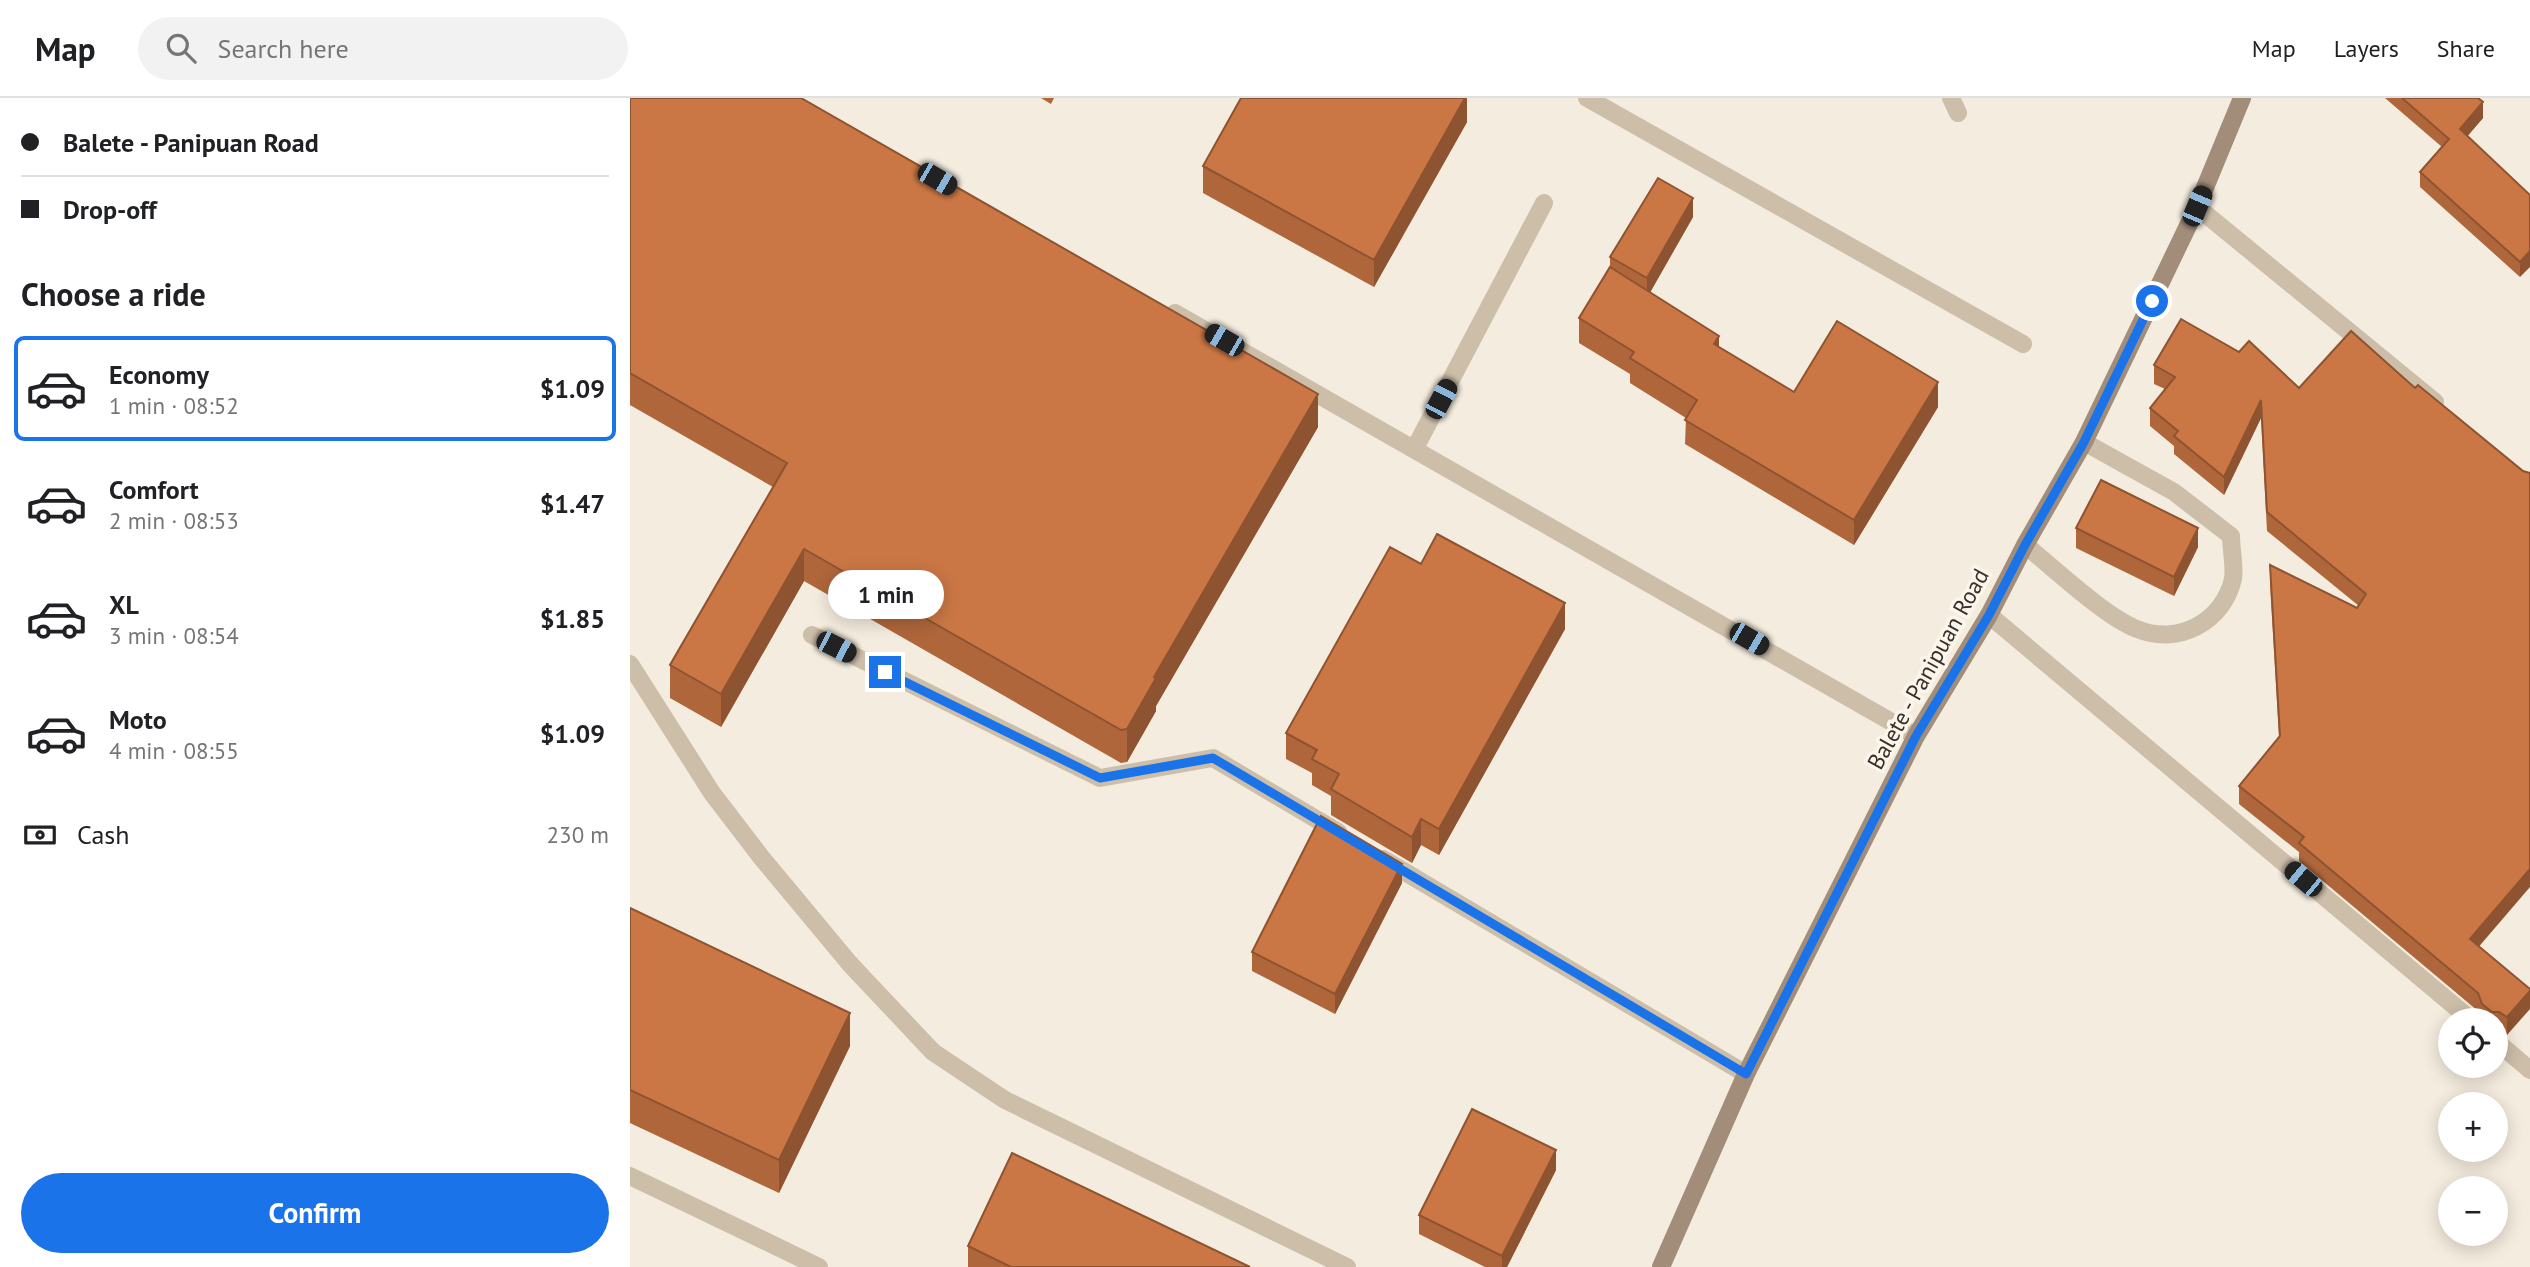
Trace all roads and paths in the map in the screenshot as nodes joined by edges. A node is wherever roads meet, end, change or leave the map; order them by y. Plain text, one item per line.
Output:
1 (1587, 98) edge
2 (2242, 98) edge
3 (1545, 203) dead end
4 (2197, 206) junction
5 (1160, 304) edge
6 (2023, 344) dead end
7 (2444, 410) edge
8 (2084, 442) junction
9 (1415, 448) junction
10 (2025, 545) junction
11 (1989, 615) junction
12 (812, 635) dead end
13 (630, 664) edge
14 (1916, 736) junction
15 (2457, 1008) edge
16 (2508, 1051) edge
17 (2530, 1070) edge
18 (1746, 1074) junction
19 (630, 1175) edge
20 (819, 1267) edge
21 (1347, 1267) edge
22 (1661, 1267) edge

1 - 6 street
2 - 4 main road, Balete - Panipuan Road
3 - 9 street
4 - 7 street
4 - 8 main road, Balete - Panipuan Road
5 - 9 street
8 - 10 main road, Balete - Panipuan Road
8 - 10 street
9 - 14 street
10 - 11 main road, Balete - Panipuan Road
11 - 14 main road, Balete - Panipuan Road
11 - 15 street
12 - 18 street
13 - 21 street
14 - 18 main road, Balete - Panipuan Road
16 - 17 street
18 - 22 main road, Balete - Panipuan Road
19 - 20 street

